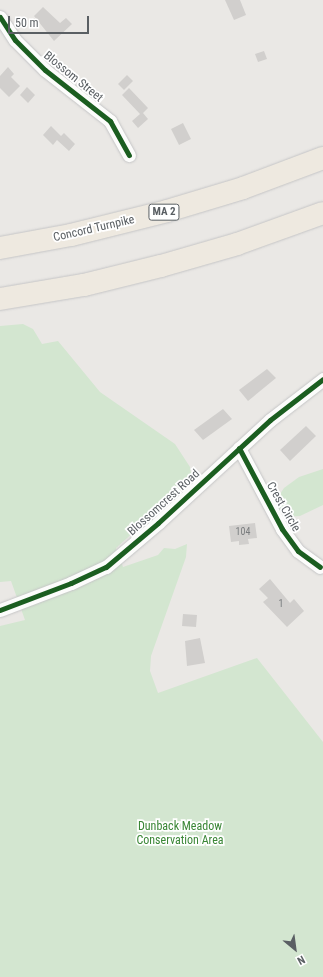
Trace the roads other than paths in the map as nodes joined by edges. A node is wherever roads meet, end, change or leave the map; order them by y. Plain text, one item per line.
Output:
1 (0, 17) edge
2 (129, 155) dead end
3 (323, 158) edge
4 (323, 213) edge
5 (0, 248) edge
6 (0, 299) edge
7 (323, 379) edge
8 (239, 448) junction
9 (320, 568) dead end
10 (0, 610) edge

1 - 2 street, Blossom Street
3 - 5 highway, Concord Turnpike / MA 2
4 - 6 highway
7 - 8 street, Blossomcrest Road
8 - 9 street, Crest Circle
8 - 10 street, Blossomcrest Road

